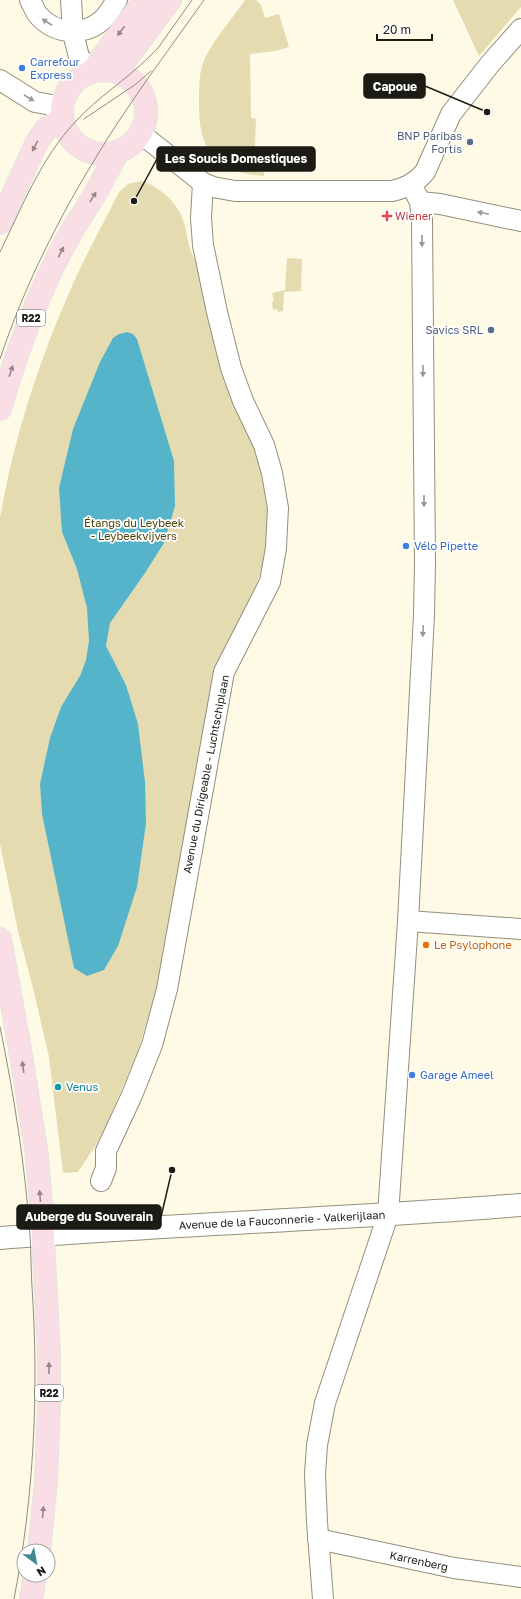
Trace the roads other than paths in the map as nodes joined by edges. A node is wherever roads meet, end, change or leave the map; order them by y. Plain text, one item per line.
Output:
1 (30, 0) edge
2 (71, 0) edge
3 (117, 0) edge
4 (145, 0) edge
5 (170, 0) edge
6 (521, 29) edge
7 (74, 33) junction
8 (92, 71) junction
9 (117, 71) junction
10 (0, 80) edge
11 (62, 113) junction
12 (130, 143) junction
13 (411, 184) junction
14 (202, 189) junction
15 (420, 202) junction
16 (521, 221) edge
17 (0, 223) edge
18 (0, 409) edge
19 (408, 921) junction
20 (521, 929) edge
21 (0, 938) edge
22 (101, 1181) dead end
23 (521, 1205) edge
24 (388, 1215) junction
25 (43, 1235) junction
26 (0, 1238) edge
27 (318, 1539) junction
28 (40, 1543) edge
29 (521, 1577) edge
30 (34, 1583) edge
31 (31, 1599) edge
32 (323, 1599) edge

7 -> 1 street
2 - 7 street
3 - 7 street
4 -> 8 main road
5 - 9 main road
6 - 13 street
7 - 8 street
8 - 9 main road
8 - 11 main road
9 - 12 main road, R22
10 -> 11 street
11 - 12 main road
11 -> 17 main road
12 - 14 street
18 -> 12 main road, R22
13 - 14 street
13 - 15 street
14 - 22 street, Avenue du Dirigeable - Luchtschiplaan
16 -> 15 street
15 -> 19 street
19 - 20 street
19 - 24 street
25 -> 21 main road, R22
23 - 24 street, Avenue de la Fauconnerie - Valkerijlaan
24 - 25 street, Avenue de la Fauconnerie - Valkerijlaan
24 - 27 street
25 - 26 street, Avenue de la Fauconnerie - Valkerijlaan
28 -> 25 main road, R22
27 - 29 street, Karrenberg
27 - 32 street
30 - 31 main road

